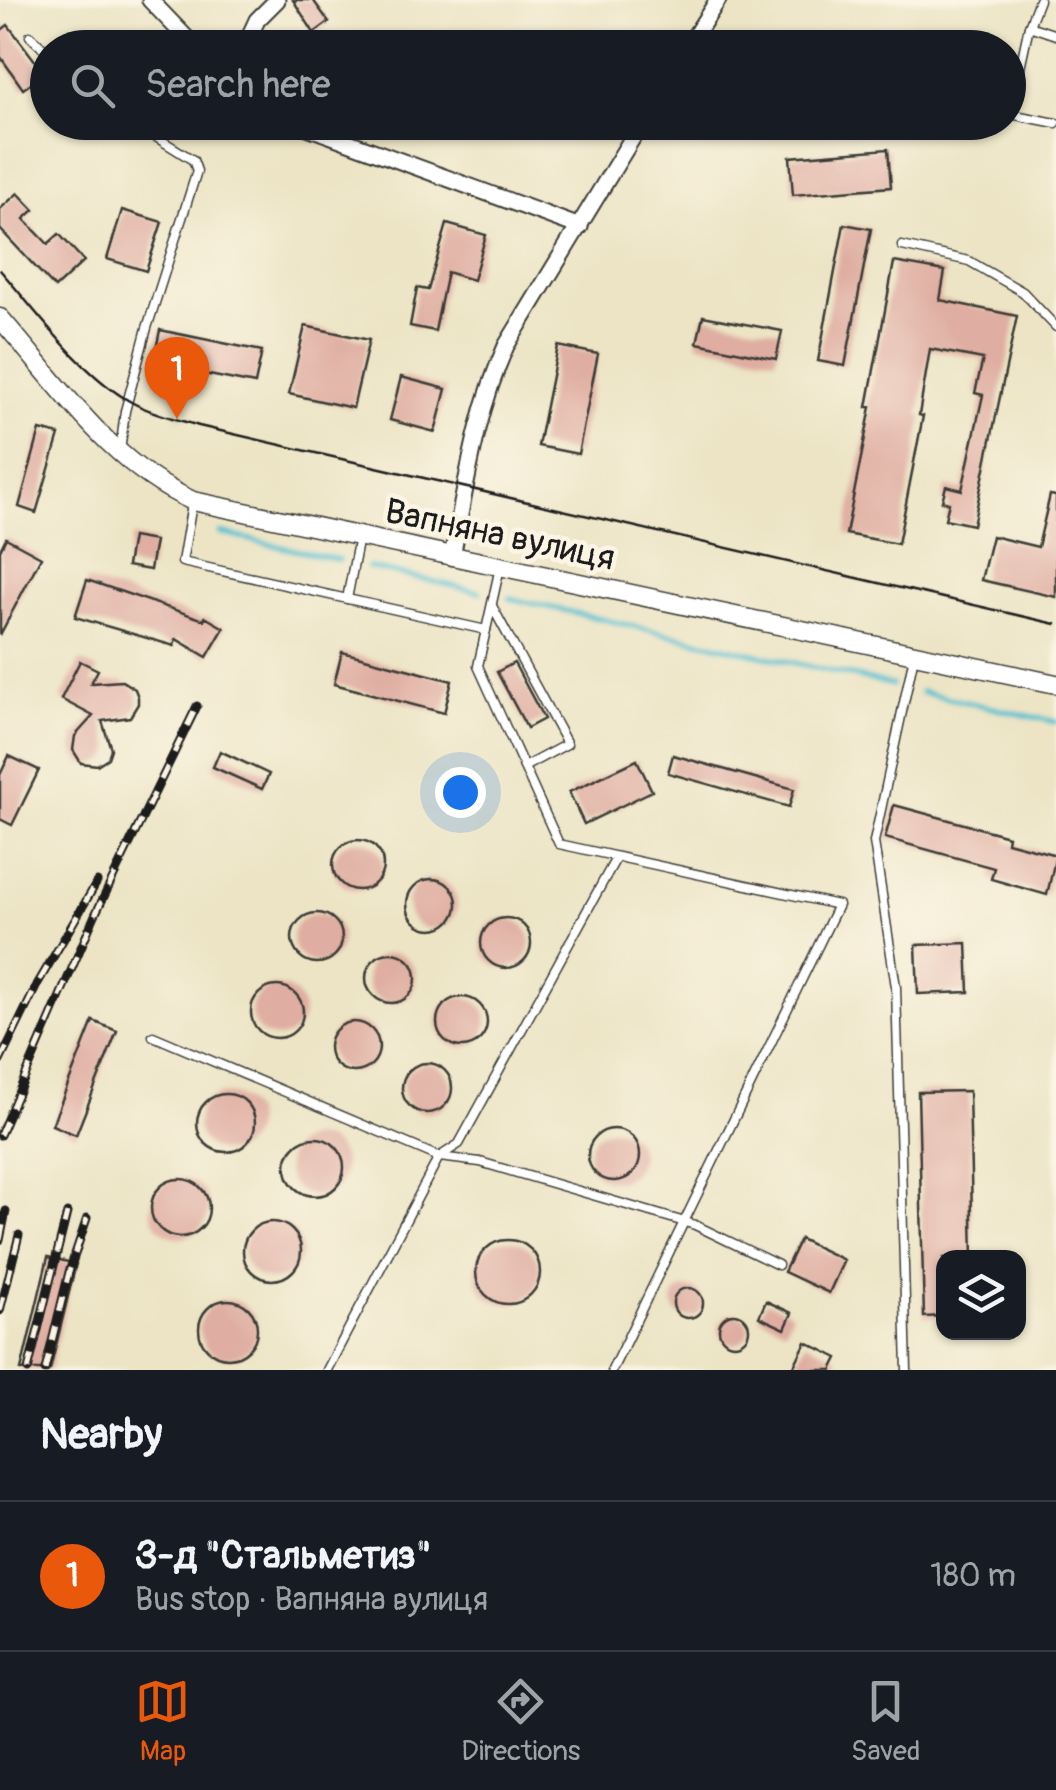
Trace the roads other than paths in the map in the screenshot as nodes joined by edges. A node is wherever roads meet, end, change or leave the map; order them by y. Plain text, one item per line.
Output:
1 (150, 0) edge
2 (277, 0) edge
3 (718, 0) edge
4 (1039, 0) edge
5 (1030, 26) junction
6 (179, 30) edge
7 (252, 30) edge
8 (699, 30) edge
9 (1056, 35) edge
10 (1026, 44) edge
11 (1026, 117) edge
12 (1056, 124) edge
13 (160, 140) edge
14 (343, 140) edge
15 (631, 140) edge
16 (580, 227) junction
17 (902, 246) dead end
18 (0, 318) edge
19 (1056, 327) edge
20 (119, 454) junction
21 (192, 501) junction
22 (359, 537) junction
23 (452, 557) junction
24 (500, 567) junction
25 (347, 599) junction
26 (492, 606) junction
27 (486, 630) junction
28 (914, 654) junction
29 (1056, 684) edge
30 (524, 767) junction
31 (616, 858) junction
32 (153, 1036) dead end
33 (439, 1157) junction
34 (682, 1223) junction
35 (778, 1265) dead end
36 (327, 1370) edge
37 (612, 1370) edge
38 (907, 1370) edge

1 - 6 street
2 - 7 street
3 - 8 street
4 - 5 lane
5 - 9 lane
5 - 10 lane
11 - 12 lane
13 - 20 lane
14 - 16 street
15 - 16 street
16 - 23 street
17 - 19 lane
18 - 20 street, Вапняна вулиця
20 - 21 street, Вапняна вулиця
21 - 22 street, Вапняна вулиця
21 - 25 lane
22 - 23 street, Вапняна вулиця
22 - 25 lane
23 - 24 street, Вапняна вулиця
24 - 26 lane
24 - 28 street, Вапняна вулиця
25 - 27 lane
26 - 27 lane
26 - 30 lane
27 - 30 lane
28 - 29 street, Вапняна вулиця
28 - 38 lane
30 - 31 lane
31 - 33 lane
31 - 34 lane
32 - 33 lane
33 - 34 lane
33 - 36 lane
34 - 35 lane
34 - 37 lane

